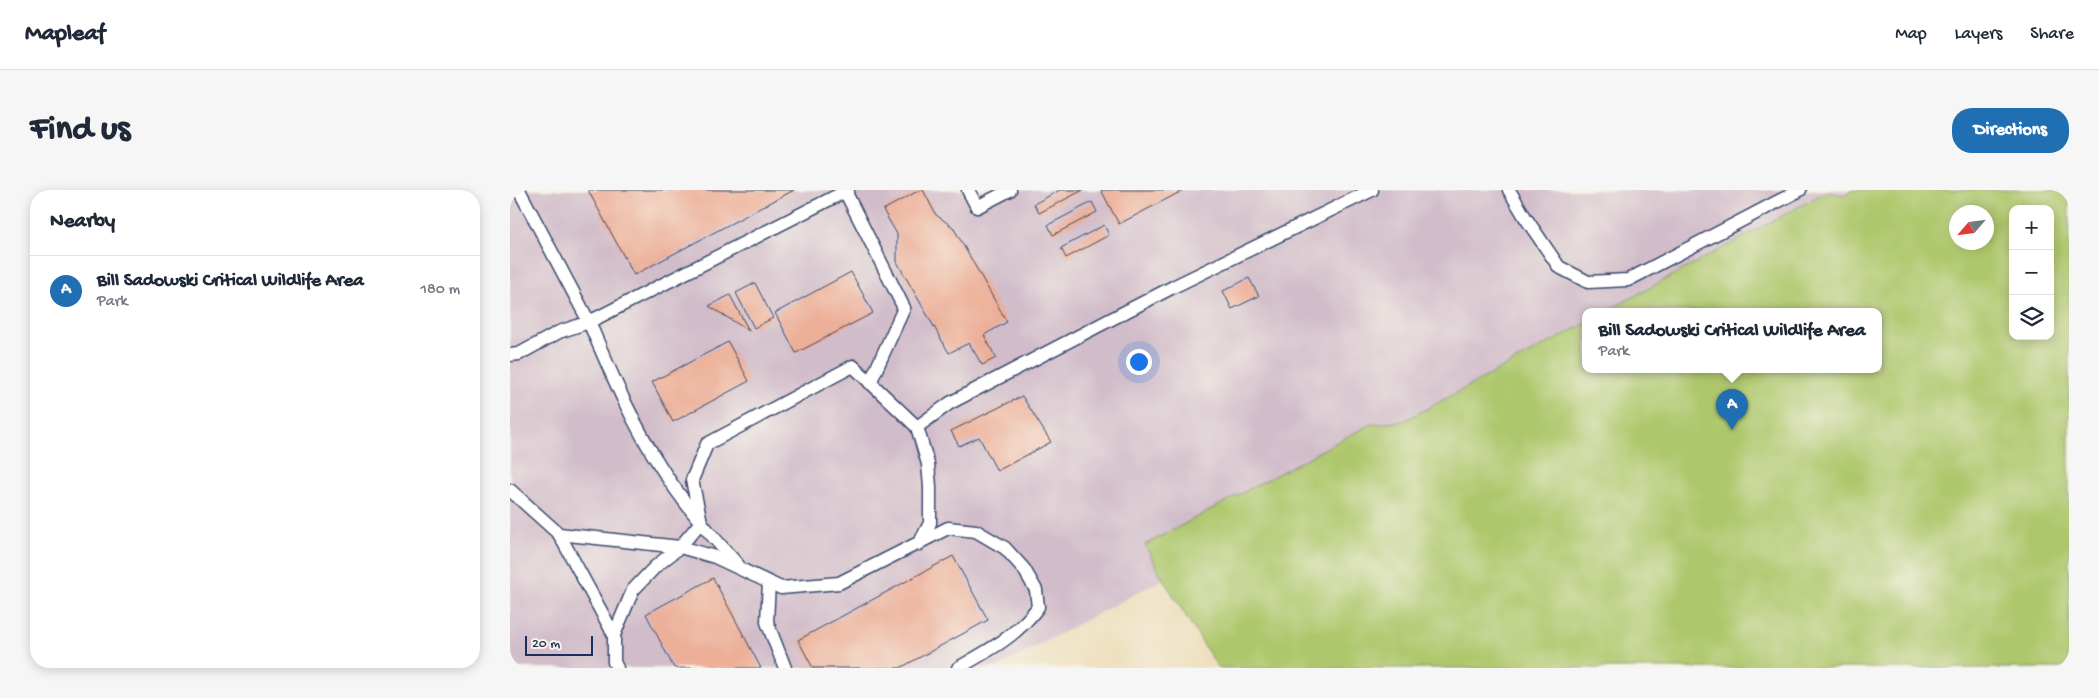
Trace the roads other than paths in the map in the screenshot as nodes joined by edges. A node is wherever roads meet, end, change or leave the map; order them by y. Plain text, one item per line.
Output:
1 (519, 190) edge
2 (968, 190) edge
3 (1010, 190) edge
4 (1372, 190) edge
5 (1509, 190) edge
6 (1800, 190) edge
7 (846, 191) edge
8 (1786, 194) edge
9 (589, 322) junction
10 (510, 355) edge
11 (870, 382) junction
12 (917, 427) junction
13 (510, 490) edge
14 (701, 522) junction
15 (559, 534) junction
16 (919, 544) junction
17 (680, 547) junction
18 (741, 569) junction
19 (769, 582) junction
20 (614, 635) junction
21 (617, 668) edge
22 (786, 668) edge
23 (958, 668) edge

1 - 9 lane
2 - 3 lane
4 - 12 lane
5 - 8 lane
6 - 8 lane
7 - 9 lane
7 - 11 lane
9 - 10 lane
9 - 14 lane
11 - 12 lane
11 - 14 lane
12 - 16 lane
13 - 15 lane
14 - 17 lane
14 - 18 lane
15 - 17 lane
15 - 20 lane
16 - 19 lane
16 - 23 lane
17 - 18 lane
17 - 20 lane
18 - 19 lane
19 - 22 lane
20 - 21 lane

